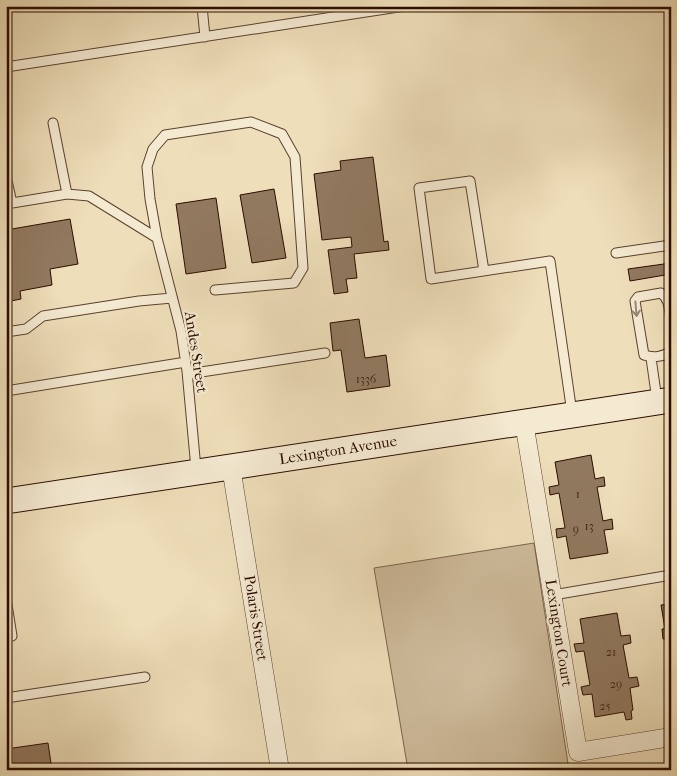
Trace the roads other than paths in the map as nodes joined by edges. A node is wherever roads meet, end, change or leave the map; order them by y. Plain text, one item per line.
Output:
1 (202, 6) edge
2 (405, 6) edge
3 (347, 11) edge
4 (206, 37) junction
5 (6, 67) edge
6 (53, 123) dead end
7 (6, 176) edge
8 (67, 194) junction
9 (9, 203) edge
10 (156, 238) junction
11 (671, 245) edge
12 (616, 253) dead end
13 (484, 271) junction
14 (215, 290) dead end
15 (172, 298) junction
16 (671, 319) edge
17 (6, 332) edge
18 (671, 351) edge
19 (325, 353) dead end
20 (651, 358) junction
21 (186, 362) junction
22 (188, 374) junction
23 (6, 391) edge
24 (667, 406) edge
25 (573, 416) junction
26 (524, 422) junction
27 (231, 467) junction
28 (196, 472) junction
29 (6, 501) edge
30 (671, 575) edge
31 (553, 595) junction
32 (6, 598) edge
33 (6, 637) edge
34 (145, 676) dead end
35 (6, 698) edge
36 (671, 737) edge
37 (280, 770) edge

1 - 4 lane
2 - 3 lane
3 - 4 lane
4 - 5 lane
6 - 8 lane
7 - 9 lane
8 - 9 lane
8 - 10 lane
10 - 14 lane, Andes Street
10 - 15 lane, Andes Street
11 - 12 lane
13 - 13 lane
13 - 25 lane
15 - 17 lane
15 - 21 lane, Andes Street
16 -> 20 lane
18 - 20 lane
19 - 22 lane
20 - 24 lane
21 - 22 lane, Andes Street
21 - 23 lane
22 - 28 lane, Andes Street
24 - 25 main road, Lexington Avenue
25 - 26 main road, Lexington Avenue
26 - 27 main road, Lexington Avenue
26 - 31 street, Lexington Court
27 - 28 main road, Lexington Avenue
27 - 37 street, Polaris Street
28 - 29 main road, Lexington Avenue
30 - 31 lane
31 - 36 street, Lexington Court
32 - 33 lane
34 - 35 lane

